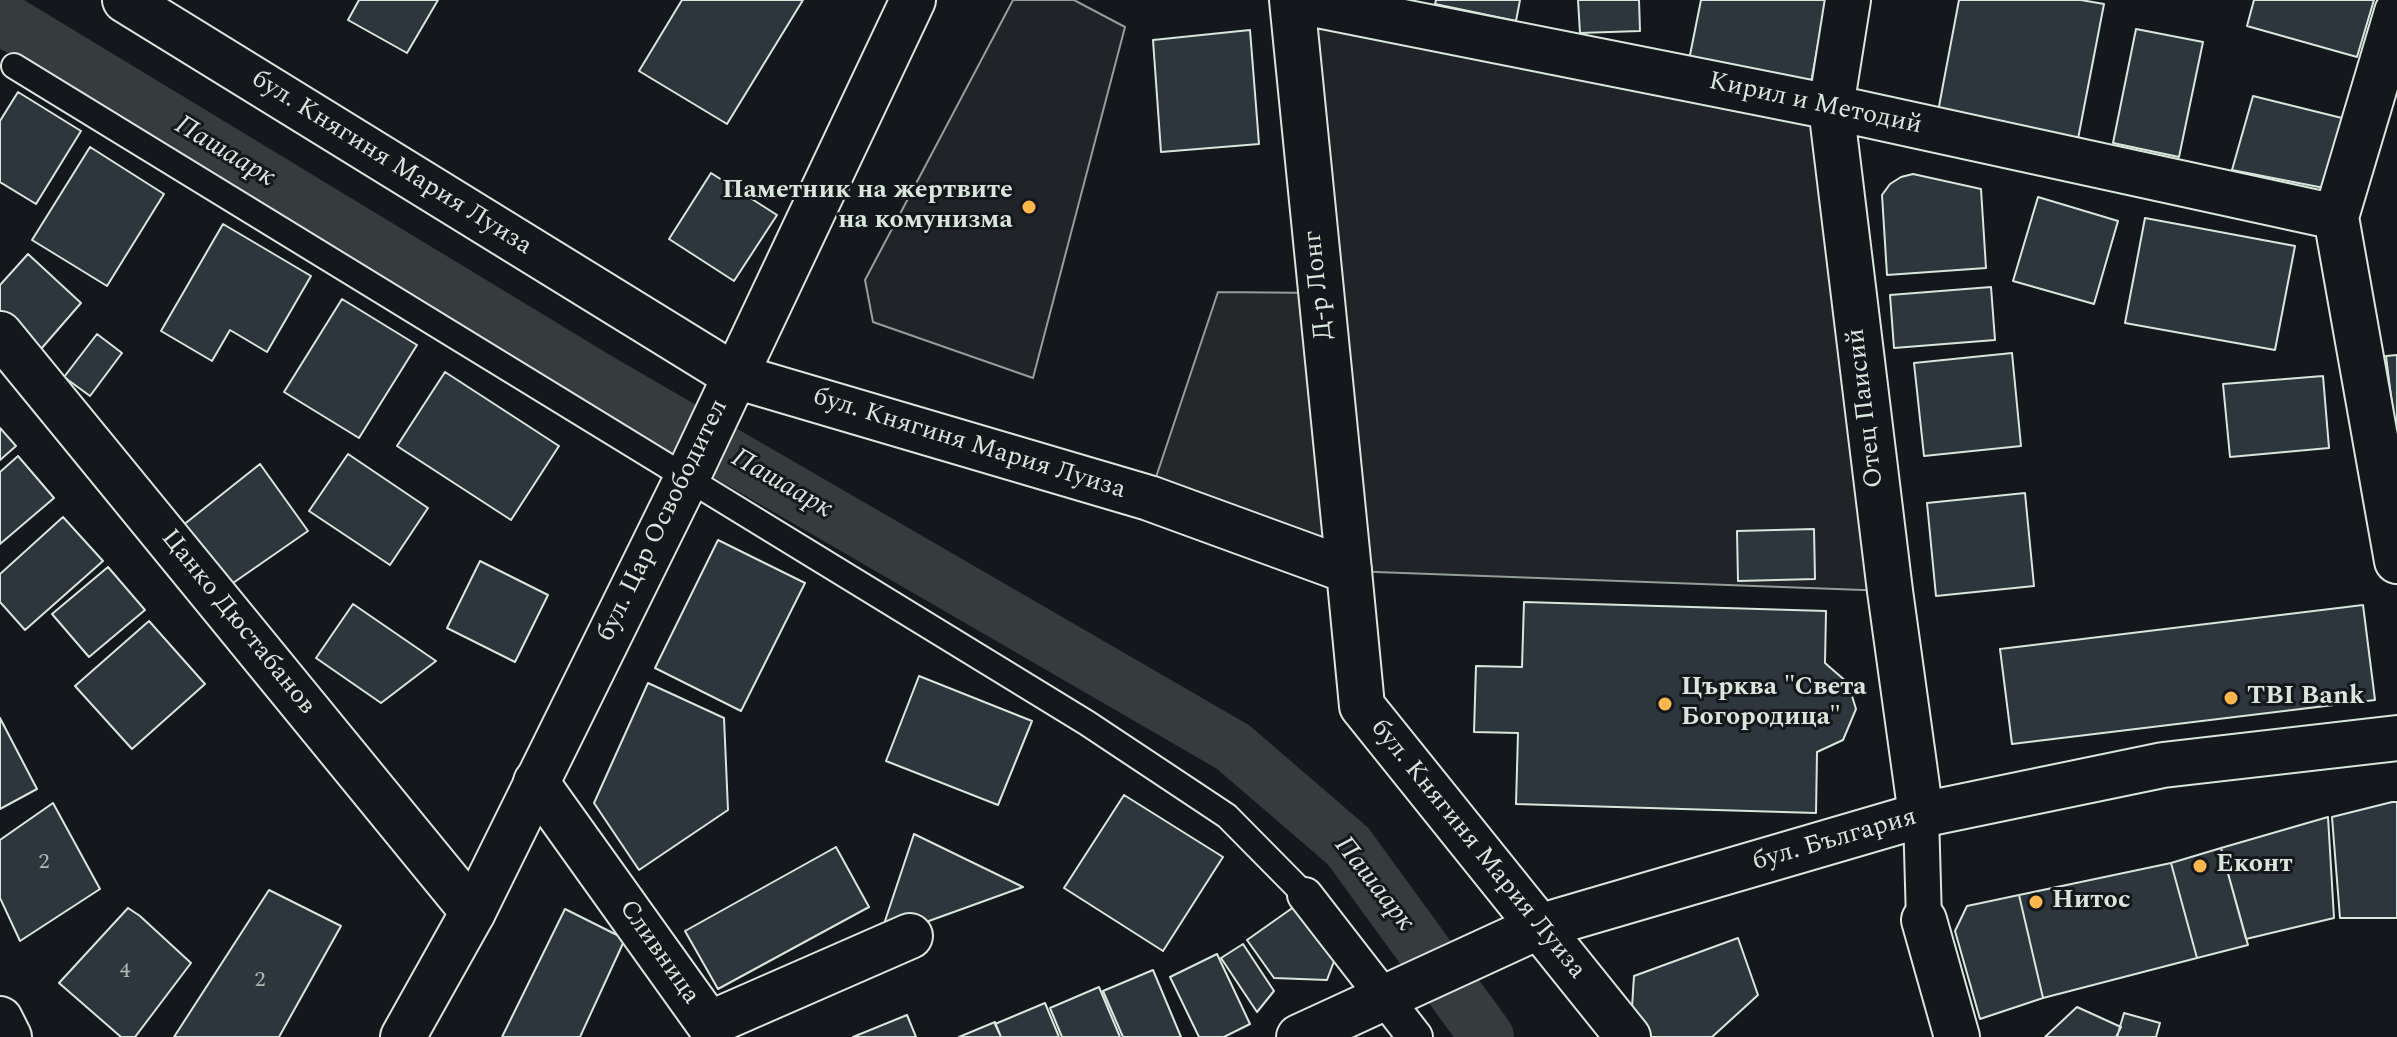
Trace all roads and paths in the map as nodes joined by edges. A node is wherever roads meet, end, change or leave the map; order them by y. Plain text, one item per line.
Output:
1 (125, 0) edge
2 (913, 0) edge
3 (1292, 0) edge
4 (1848, 0) edge
5 (2397, 12) edge
6 (14, 66) dead end
7 (1831, 107) junction
8 (2336, 217) junction
9 (0, 334) edge
10 (735, 376) junction
11 (687, 478) junction
12 (2397, 561) edge
13 (1349, 571) junction
14 (2397, 738) edge
15 (536, 782) junction
16 (1921, 815) junction
17 (1305, 895) joint
18 (473, 912) junction
19 (1924, 920) joint
20 (1519, 935) junction
21 (910, 936) dead end
22 (1399, 992) junction
23 (0, 1019) edge
24 (9, 1037) edge
25 (403, 1037) edge
26 (1299, 1037) edge
27 (1415, 1037) edge
28 (1628, 1037) edge
29 (1957, 1037) edge

1 - 10 street, бул. Княгиня Мария Луиза
2 - 10 street, бул. Цар Освободител
3 - 7 street, Кирил и Методий
3 - 13 street, Д-р Лонг
4 - 7 street, Отец Паисий
5 - 8 street
6 - 11 lane
7 - 8 street, Кирил и Методий
7 - 16 street, Отец Паисий
8 - 12 street
9 - 18 street, Цанко Дюстабанов
10 - 11 street, бул. Цар Освободител
10 - 13 street, бул. Княгиня Мария Луиза
11 - 15 street, бул. Цар Освободител
11 - 17 lane
13 - 20 street, бул. Княгиня Мария Луиза
14 - 16 street, бул. България
15 - 18 street, бул. Цар Освободител
15 - 21 street, Сливница
16 - 19 street
16 - 20 street, бул. България
17 - 22 street
18 - 25 street, бул. Цар Освободител
19 - 29 street
20 - 22 street, бул. България
20 - 28 street, бул. Княгиня Мария Луиза
22 - 26 street, бул. България
22 - 27 street
23 - 24 street

